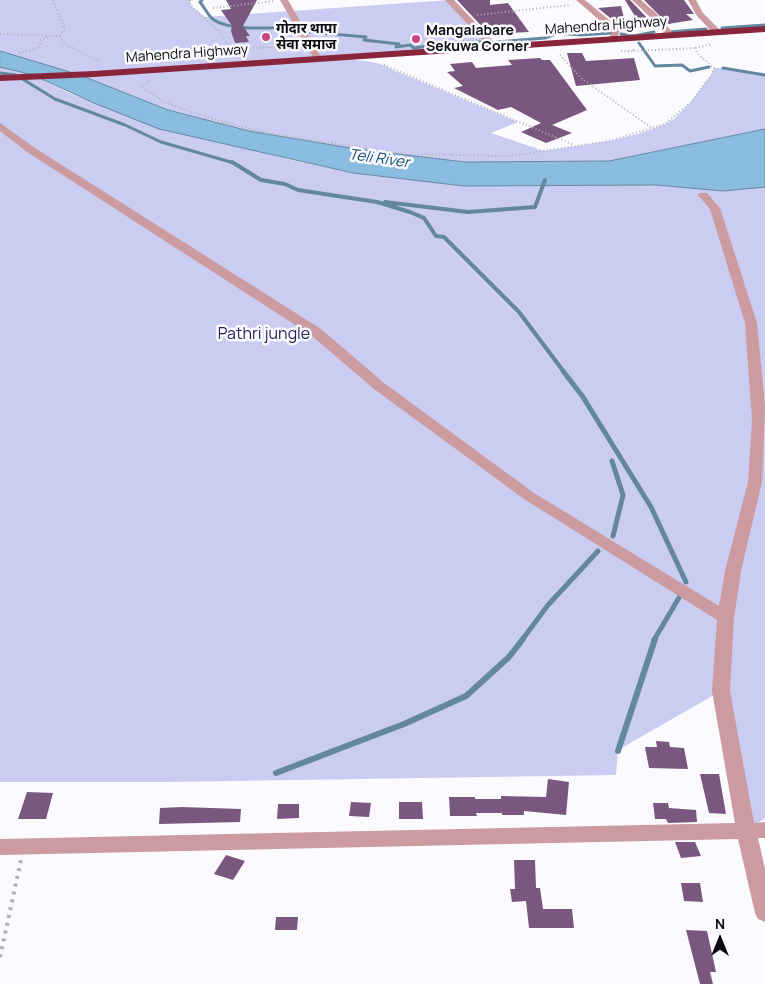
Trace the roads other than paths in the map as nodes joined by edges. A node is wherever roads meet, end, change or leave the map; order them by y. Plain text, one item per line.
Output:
1 (284, 0) edge
2 (449, 0) edge
3 (636, 0) edge
4 (692, 0) edge
5 (582, 2) edge
6 (765, 30) edge
7 (717, 32) junction
8 (670, 35) junction
9 (614, 39) junction
10 (494, 47) junction
11 (318, 59) junction
12 (2, 78) edge
13 (0, 126) edge
14 (703, 195) dead end
15 (726, 618) junction
16 (756, 831) edge
17 (0, 847) edge
18 (765, 913) edge

1 - 11 street
2 - 10 street
3 - 8 street
4 - 7 street
5 - 9 street
6 - 7 highway, Mahendra Highway
7 - 8 highway, Mahendra Highway
8 - 9 highway, Mahendra Highway
9 - 10 highway, Mahendra Highway
10 - 11 highway, Mahendra Highway
11 - 12 highway, Mahendra Highway
13 - 15 street
14 - 15 street
15 - 16 street
16 - 17 street
16 - 18 street

